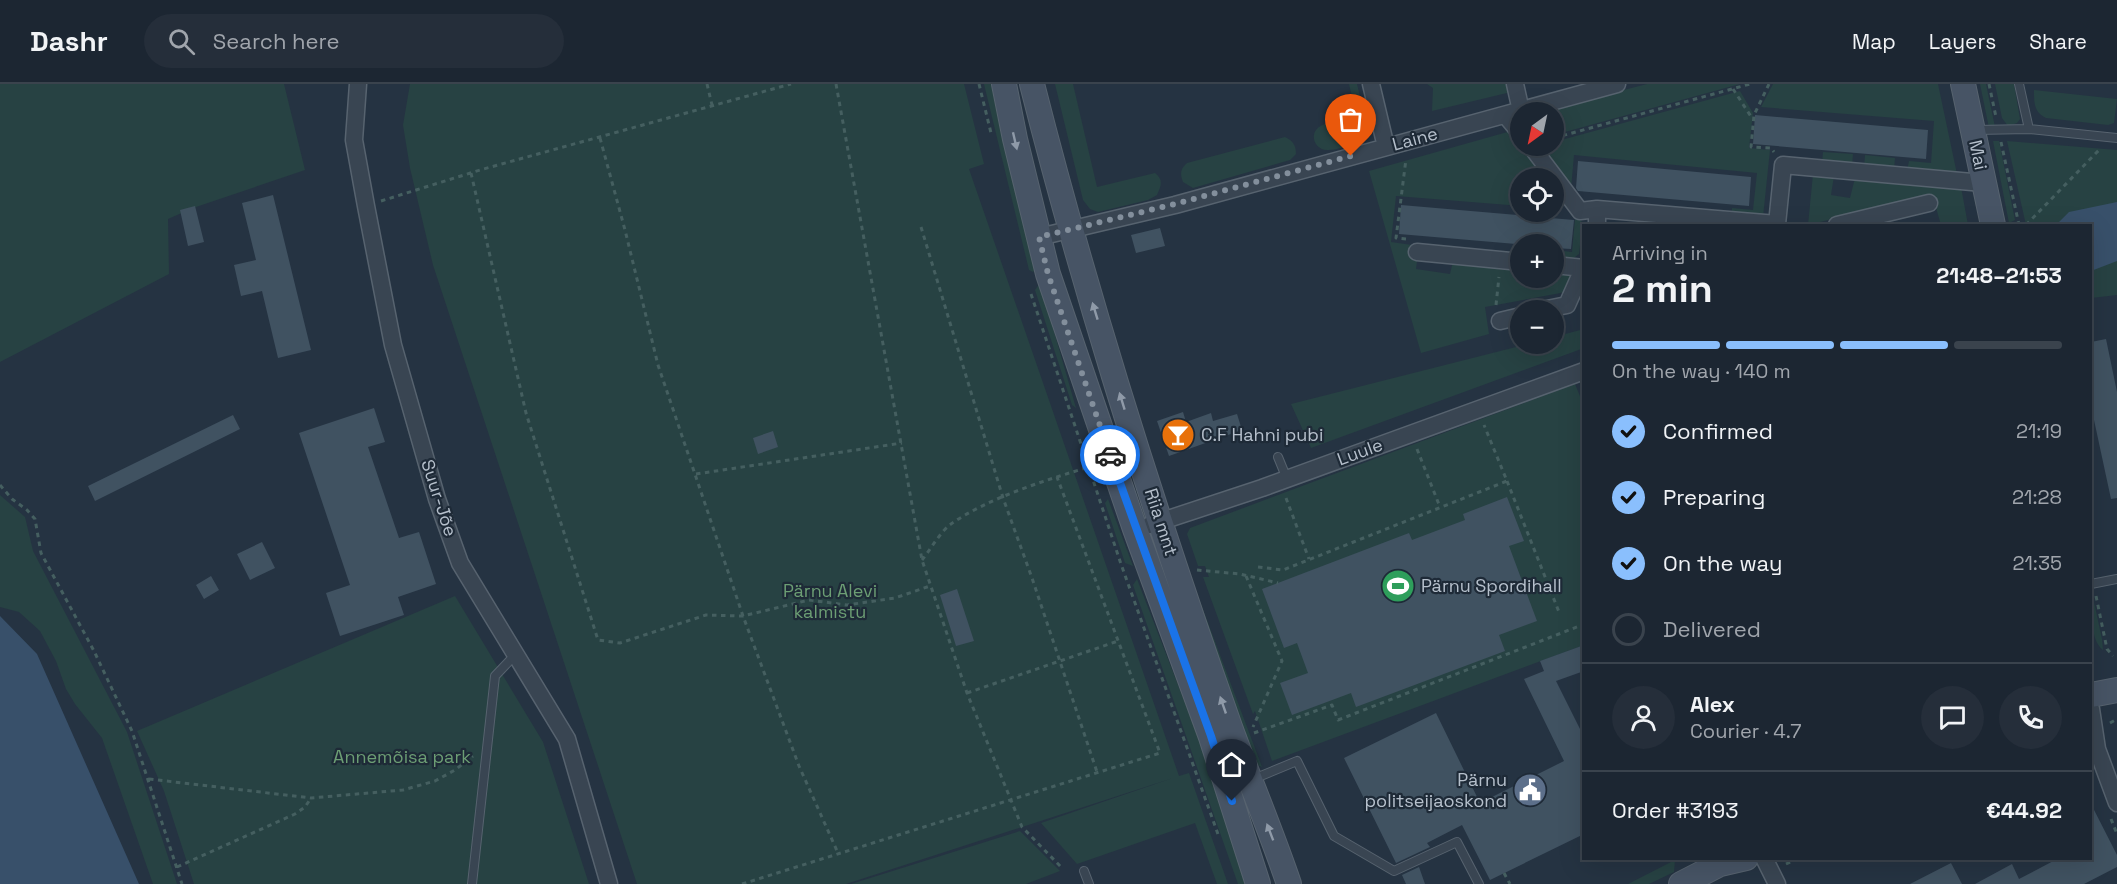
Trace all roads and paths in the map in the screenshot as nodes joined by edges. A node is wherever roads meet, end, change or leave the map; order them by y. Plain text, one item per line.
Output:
1 (358, 84) edge
2 (707, 84) edge
3 (792, 84) edge
4 (836, 84) edge
5 (1004, 84) edge
6 (1032, 84) edge
7 (1371, 84) edge
8 (1515, 84) edge
9 (1617, 84) edge
10 (1750, 84) edge
11 (1769, 84) edge
12 (1963, 84) edge
13 (1989, 84) edge
14 (2019, 84) edge
15 (1733, 89) junction
16 (1514, 102) edge
17 (1552, 102) edge
18 (712, 105) junction
19 (1510, 114) edge
20 (1753, 120) junction
21 (2029, 129) junction
22 (1972, 130) junction
23 (1999, 130) junction
24 (1564, 135) edge
25 (600, 138) junction
26 (2114, 138) edge
27 (1386, 147) junction
28 (1407, 155) dead end
29 (1539, 156) edge
30 (1783, 165) junction
31 (471, 173) junction
32 (1983, 183) junction
33 (1929, 203) dead end
34 (366, 206) junction
35 (1597, 217) edge
36 (1756, 224) edge
37 (1779, 224) edge
38 (1841, 224) edge
39 (1993, 224) edge
40 (2019, 224) edge
41 (2027, 224) edge
42 (921, 227) dead end
43 (1070, 230) junction
44 (1039, 237) junction
45 (1422, 253) joint
46 (1500, 260) junction
47 (1510, 261) edge
48 (1564, 266) edge
49 (1582, 268) edge
50 (1582, 276) edge
51 (1564, 305) edge
52 (1498, 313) joint
53 (1510, 315) edge
54 (1582, 372) edge
55 (1484, 425) dead end
56 (902, 444) junction
57 (1417, 449) dead end
58 (1278, 457) dead end
59 (1089, 467) dead end
60 (696, 474) junction
61 (1057, 477) junction
62 (1287, 479) junction
63 (1507, 481) junction
64 (0, 485) edge
65 (1003, 498) junction
66 (1286, 498) dead end
67 (1440, 507) junction
68 (1160, 522) junction
69 (1135, 530) junction
70 (1309, 559) junction
71 (922, 560) junction
72 (1121, 564) dead end
73 (1258, 567) dead end
74 (1193, 570) dead end
75 (1246, 576) junction
76 (2117, 579) edge
77 (1278, 583) dead end
78 (2092, 584) edge
79 (930, 586) junction
80 (1559, 612) dead end
81 (742, 616) junction
82 (1582, 625) edge
83 (1118, 641) junction
84 (2102, 654) dead end
85 (515, 655) junction
86 (1060, 661) junction
87 (2117, 690) edge
88 (967, 693) junction
89 (2092, 695) edge
90 (2092, 716) edge
91 (1252, 728) dead end
92 (1254, 733) dead end
93 (486, 741) junction
94 (1097, 772) junction
95 (149, 779) junction
96 (1250, 780) junction
97 (311, 798) junction
98 (1010, 799) junction
99 (2117, 802) edge
100 (1220, 840) dead end
101 (838, 853) junction
102 (1737, 860) edge
103 (1754, 860) edge
104 (1765, 860) edge
105 (177, 867) junction
106 (1060, 867) dead end
107 (1084, 871) dead end
108 (1504, 873) dead end
109 (182, 884) edge
110 (472, 884) edge
111 (609, 884) edge
112 (742, 884) edge
113 (1089, 884) edge
114 (1258, 884) edge
115 (1289, 884) edge
116 (1479, 884) edge
117 (1510, 884) edge
118 (1681, 884) edge
119 (1718, 884) edge
120 (1777, 884) edge

1 - 34 street, Suur-Jõe
2 - 18 path
3 - 18 path
4 - 56 path
5 -> 44 main road, Riia mnt
6 - 43 main road, Riia mnt
7 - 27 street
8 - 16 street
9 - 17 street, Laine
10 - 15 path
11 - 20 path
12 - 22 main road, Mai
13 - 23 path
14 - 21 lane
15 - 20 path
15 - 24 path
18 - 25 path
19 - 27 street, Laine
20 - 30 path
21 - 23 lane
21 - 26 lane
22 - 23 lane
22 - 32 main road, Mai
23 - 40 path
25 - 31 path
25 - 60 path
26 - 41 path
27 - 43 street, Laine
28 - 45 path
29 - 35 street
30 - 32 street
30 - 37 street
31 - 34 path
31 - 81 path
32 - 39 main road, Mai
33 - 38 street
34 - 85 street, Suur-Jõe
35 - 36 street
42 - 65 path
43 - 44 street, Laine
68 -> 43 main road, Riia mnt
44 - 69 main road, Riia mnt
45 - 46 street
46 - 47 street
46 - 52 path
48 - 49 street
50 - 51 street
52 - 53 street
54 - 62 street, Luule
55 - 63 path
56 - 60 path
56 - 71 path
57 - 67 path
58 - 62 lane
59 - 61 path
60 - 81 path
61 - 65 path
61 - 83 path
62 - 68 street, Luule
63 - 67 path
63 - 80 path
64 - 95 path
65 - 71 path
65 - 86 path
66 - 70 path
67 - 70 path
68 - 69 street, Luule
96 -> 68 main road, Riia mnt
69 - 114 main road, Riia mnt
70 - 73 path
71 - 79 path
72 - 100 path
74 - 75 path
75 - 77 path
75 - 91 path
76 - 78 lane
78 - 84 path
79 - 81 path
79 - 88 path
81 - 101 path
82 - 92 path
83 - 86 path
83 - 94 path
85 - 93 lane
85 - 111 street, Suur-Jõe
86 - 88 path
86 - 94 path
87 - 89 main road
88 - 98 path
90 - 99 street
93 - 97 path
93 - 110 lane
94 - 98 path
95 - 97 path
95 - 105 path
115 -> 96 main road, Riia mnt
96 - 116 lane
97 - 105 path
98 - 101 path
98 - 106 path
101 - 112 path
102 - 118 main road
103 - 119 main road
104 - 120 street
105 - 109 path
107 - 113 lane
108 - 117 path

